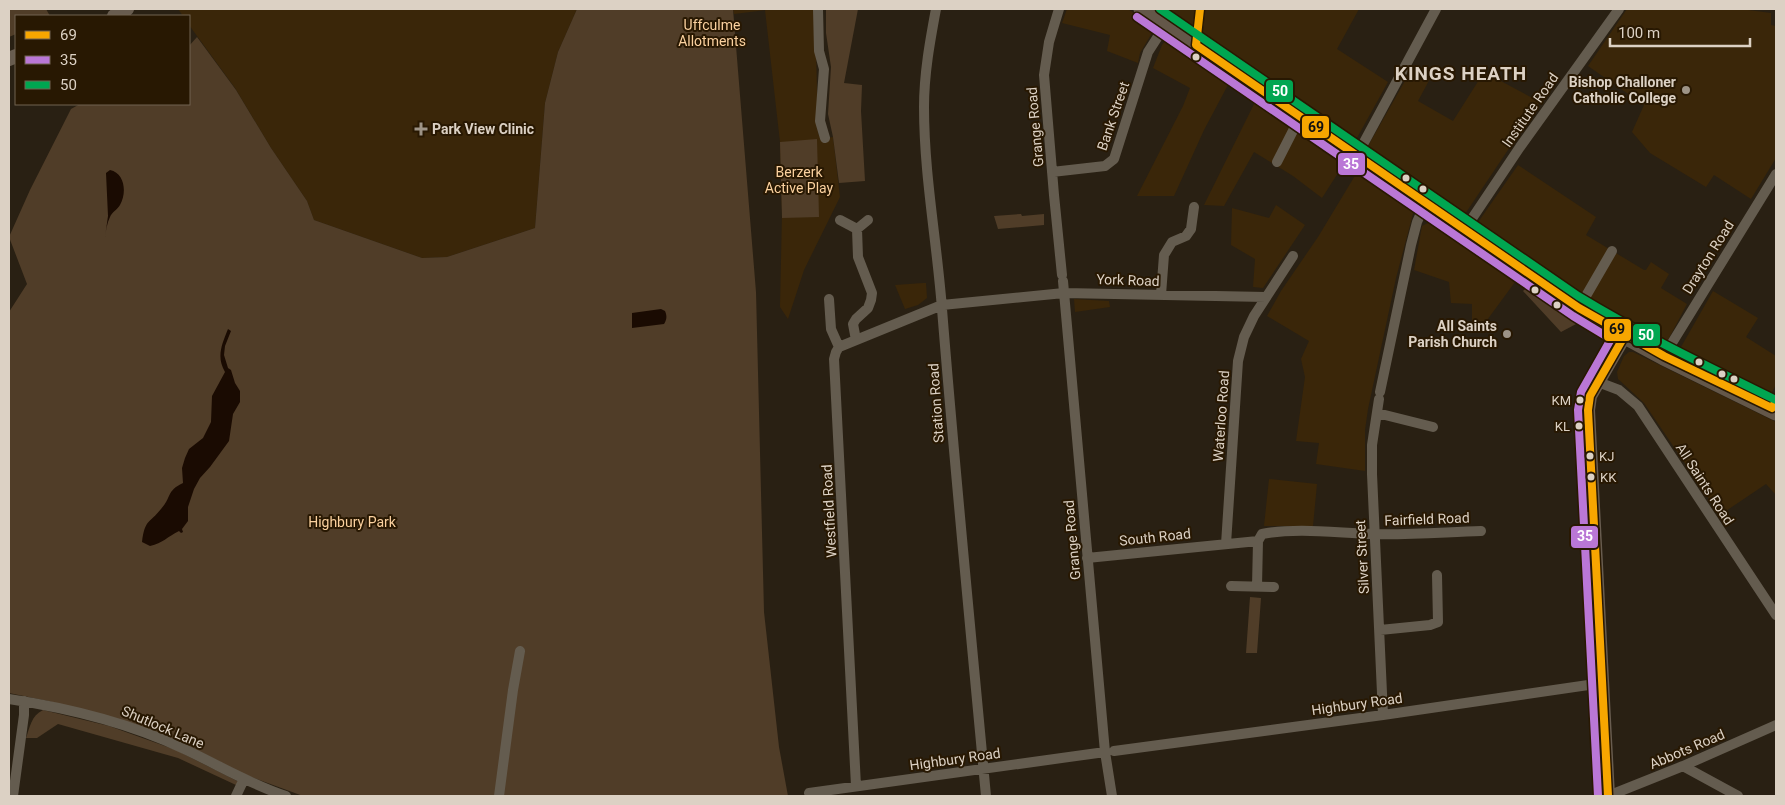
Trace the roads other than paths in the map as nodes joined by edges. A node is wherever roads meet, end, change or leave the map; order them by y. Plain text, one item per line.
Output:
1 (128, 9) edge
2 (818, 9) edge
3 (936, 9) edge
4 (1059, 9) edge
5 (1143, 9) edge
6 (1200, 9) edge
7 (1436, 9) edge
8 (1619, 9) edge
9 (116, 15) edge
10 (1166, 24) junction
11 (1196, 46) junction
12 (1300, 117) junction
13 (825, 138) dead end
14 (1358, 156) junction
15 (1277, 162) dead end
16 (1052, 172) junction
17 (1348, 172) dead end
18 (1776, 174) edge
19 (1426, 202) junction
20 (1194, 207) dead end
21 (840, 220) dead end
22 (868, 220) dead end
23 (856, 228) junction
24 (1465, 229) junction
25 (1612, 251) dead end
26 (1293, 256) dead end
27 (1064, 293) junction
28 (1161, 295) junction
29 (1266, 297) junction
30 (829, 299) dead end
31 (942, 305) junction
32 (1579, 308) junction
33 (1625, 335) junction
34 (856, 340) junction
35 (839, 347) junction
36 (1664, 356) junction
37 (1598, 382) junction
38 (1775, 407) edge
39 (1377, 414) junction
40 (1433, 427) dead end
41 (1482, 531) dead end
42 (1374, 534) junction
43 (1258, 541) junction
44 (1226, 544) junction
45 (1088, 558) junction
46 (1436, 574) dead end
47 (1231, 586) dead end
48 (1257, 586) junction
49 (1274, 587) dead end
50 (1776, 616) edge
51 (1380, 630) junction
52 (520, 651) dead end
53 (1602, 683) junction
54 (9, 699) edge
55 (24, 701) junction
56 (1383, 715) junction
57 (1776, 725) edge
58 (1110, 751) junction
59 (1683, 766) junction
60 (983, 769) junction
61 (244, 779) junction
62 (856, 786) junction
63 (809, 793) dead end
64 (14, 796) edge
65 (236, 796) edge
66 (286, 796) edge
67 (499, 796) edge
68 (986, 796) edge
69 (1112, 796) edge
70 (1608, 796) edge
71 (1738, 796) edge

1 - 9 main road
2 - 13 street
3 - 31 street, Station Road
4 - 16 street, Grange Road
5 - 10 highway
6 - 11 street
7 - 14 street
8 - 24 street, Institute Road
10 - 11 highway
10 - 16 street, Bank Street
11 - 12 highway
12 - 14 highway
12 - 15 street
14 - 17 street
14 - 19 highway
16 - 27 street, Grange Road
18 - 36 street, Drayton Road
19 - 24 highway
19 - 39 street, Silver Street
20 - 28 street
21 - 23 street
22 - 23 street
23 - 34 street
24 - 32 highway
25 - 32 street
26 - 29 street
27 - 28 street, York Road
27 - 31 street, York Road
27 - 45 street, Grange Road
28 - 29 street, York Road
29 - 44 street, Waterloo Road
30 - 35 street
31 - 34 street
31 - 60 street, Station Road
32 - 33 highway
33 - 36 highway
33 - 37 main road
34 - 35 street
35 - 62 street, Westfield Road
36 - 38 highway
37 - 50 street, All Saints Road
37 - 53 main road
39 - 40 street
39 - 42 street, Silver Street
41 - 42 street, Fairfield Road
42 - 43 street, Fairfield Road
42 - 51 street, Silver Street
43 - 44 street, South Road
43 - 48 street
44 - 45 street, South Road
45 - 58 street, Grange Road
46 - 51 street
47 - 48 street
48 - 49 street
51 - 56 street, Silver Street
52 - 67 street
53 - 56 street, Highbury Road
53 - 70 main road
54 - 55 street, Shutlock Lane
55 - 61 street, Shutlock Lane
55 - 64 street
56 - 58 street, Highbury Road
57 - 59 street, Abbots Road
58 - 60 street, Highbury Road
58 - 69 street, Grange Road
59 - 70 street, Abbots Road
59 - 71 street
60 - 62 street, Highbury Road
60 - 68 street, Station Road
61 - 65 street
61 - 66 street, Shutlock Lane
62 - 63 street, Highbury Road

